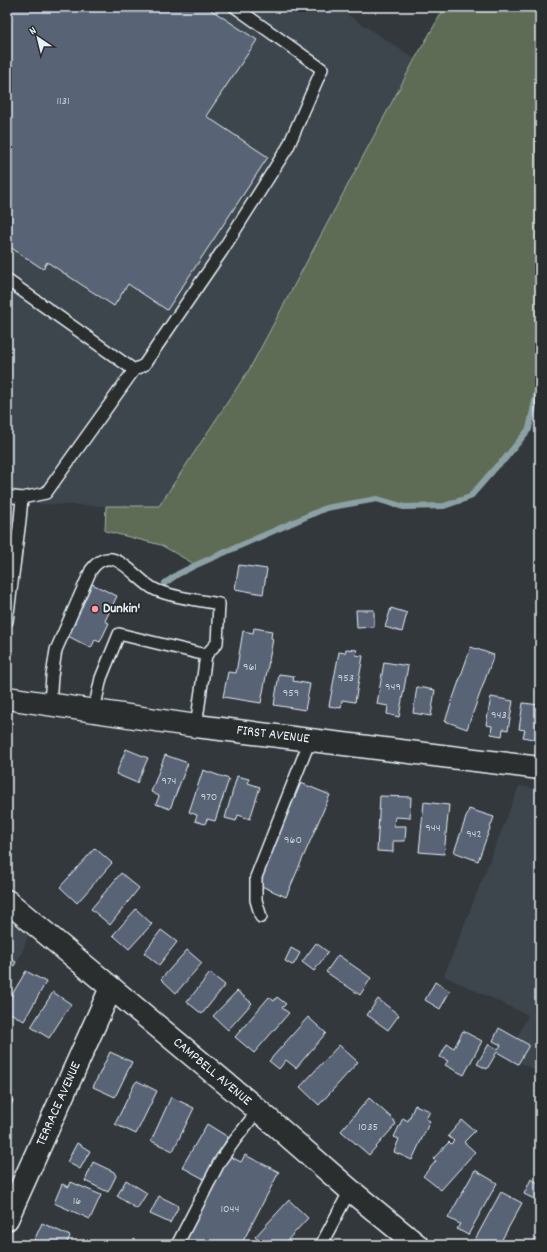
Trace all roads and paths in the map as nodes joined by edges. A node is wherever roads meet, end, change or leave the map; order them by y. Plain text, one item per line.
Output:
1 (235, 7) edge
2 (7, 280) edge
3 (134, 370) junction
4 (7, 496) edge
5 (22, 498) junction
6 (7, 621) edge
7 (206, 655) junction
8 (7, 698) edge
9 (50, 704) junction
10 (94, 710) junction
11 (196, 726) junction
12 (310, 740) junction
13 (540, 768) edge
14 (7, 901) edge
15 (261, 917) dead end
16 (111, 988) junction
17 (258, 1110) junction
18 (350, 1190) junction
19 (7, 1219) edge
20 (177, 1245) edge
21 (321, 1245) edge
22 (417, 1245) edge

1 - 3 lane
2 - 3 lane
3 - 5 lane
4 - 5 lane
5 - 6 lane
7 - 9 lane
7 - 10 lane
7 - 11 lane
8 - 9 main road, FIRST AVENUE
9 - 10 main road, FIRST AVENUE
10 - 11 main road, FIRST AVENUE
11 - 12 main road, FIRST AVENUE
12 - 13 main road, FIRST AVENUE
12 - 15 lane
14 - 16 main road, CAMPBELL AVENUE
16 - 17 main road, CAMPBELL AVENUE
16 - 19 main road, TERRACE AVENUE
17 - 18 main road, CAMPBELL AVENUE
17 - 20 lane
18 - 21 lane
18 - 22 main road, CAMPBELL AVENUE

